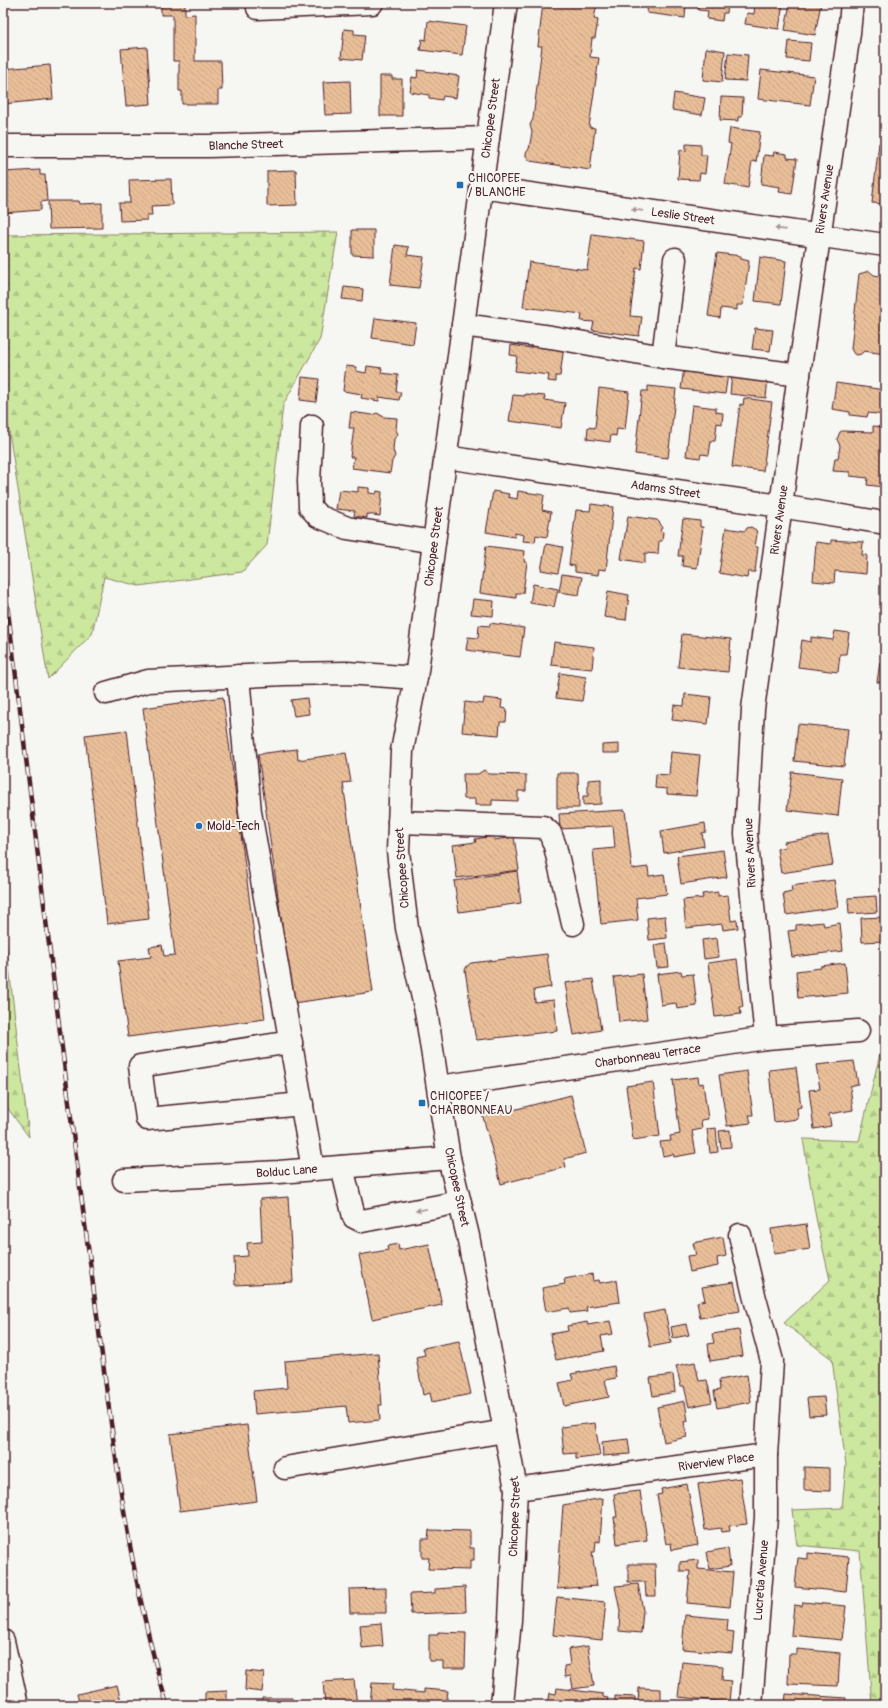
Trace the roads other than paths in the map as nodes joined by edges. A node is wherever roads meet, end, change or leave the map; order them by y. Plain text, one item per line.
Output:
1 (258, 3) edge
2 (372, 3) edge
3 (506, 3) edge
4 (852, 3) edge
5 (488, 138) junction
6 (3, 146) edge
7 (482, 187) junction
8 (819, 235) junction
9 (885, 245) edge
10 (675, 259) dead end
11 (463, 325) junction
12 (664, 357) junction
13 (799, 375) junction
14 (312, 426) dead end
15 (445, 457) junction
16 (780, 506) junction
17 (885, 523) edge
18 (434, 542) junction
19 (238, 676) junction
20 (416, 678) junction
21 (106, 694) dead end
22 (399, 822) junction
23 (573, 924) dead end
24 (858, 1031) dead end
25 (766, 1038) junction
26 (291, 1042) junction
27 (439, 1087) junction
28 (302, 1104) junction
29 (449, 1158) junction
30 (342, 1167) junction
31 (314, 1169) junction
32 (124, 1180) dead end
33 (460, 1202) junction
34 (740, 1235) dead end
35 (505, 1431) junction
36 (766, 1455) junction
37 (285, 1468) dead end
38 (516, 1489) junction
39 (3, 1641) edge
40 (17, 1705) edge
41 (502, 1705) edge
42 (751, 1705) edge

1 - 2 street
3 - 5 street, Chicopee Street
4 - 8 street, Rivers Avenue
5 - 6 street, Blanche Street
5 - 7 street, Chicopee Street
8 -> 7 street, Leslie Street
7 - 11 street, Chicopee Street
8 - 9 street, Leslie Street
8 - 13 street, Rivers Avenue
10 - 12 street
11 - 12 street
11 - 15 street, Chicopee Street
12 - 13 street
13 - 16 street, Rivers Avenue
14 - 18 street
15 - 16 street, Adams Street
15 - 18 street, Chicopee Street
16 - 17 street, Adams Street
16 - 25 street, Rivers Avenue
18 - 20 street, Chicopee Street
19 - 20 street
19 - 21 street
19 - 26 street
20 - 22 street, Chicopee Street
22 - 23 street
22 - 27 street, Chicopee Street
24 - 25 street, Charbonneau Terrace
25 - 27 street, Charbonneau Terrace
26 - 28 street
26 - 28 street
27 - 29 street, Chicopee Street
28 - 31 street
29 - 30 street, Bolduc Lane
29 - 33 street, Chicopee Street
30 - 31 street, Bolduc Lane
33 -> 30 street
31 - 32 street, Bolduc Lane
33 - 35 street, Chicopee Street
34 - 36 street, Riverview Place
35 - 37 street
35 - 38 street, Chicopee Street
36 - 38 street, Riverview Place
36 - 42 street, Lucretia Avenue
38 - 41 street, Chicopee Street
39 - 40 street

